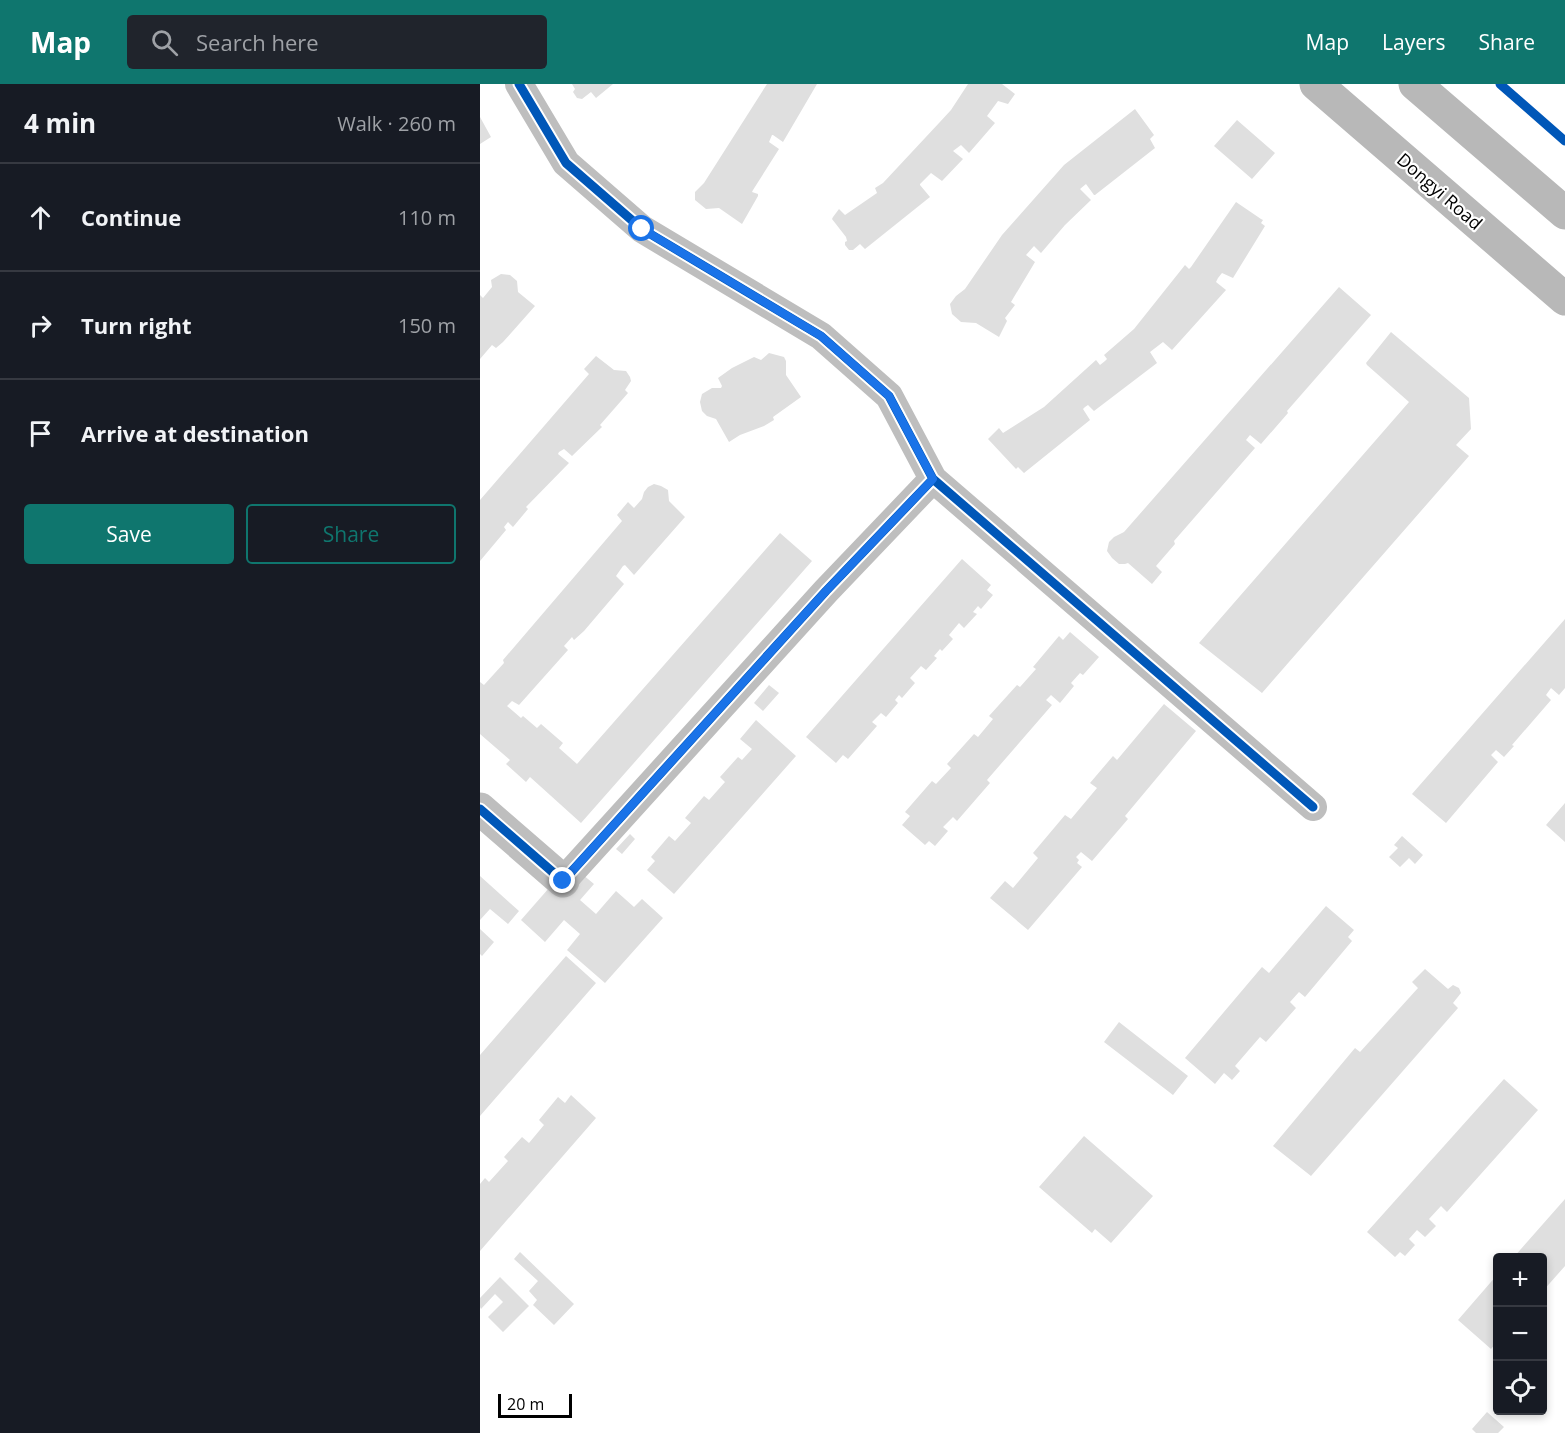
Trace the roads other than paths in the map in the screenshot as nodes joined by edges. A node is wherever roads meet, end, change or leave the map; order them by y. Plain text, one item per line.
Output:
1 (519, 84) edge
2 (1316, 84) edge
3 (1415, 84) edge
4 (1565, 213) edge
5 (1565, 299) edge
6 (933, 479) junction
7 (1313, 807) dead end
8 (480, 809) edge
9 (563, 881) joint

1 - 6 street
2 - 5 main road, Dongyi Road
3 - 4 main road
6 - 7 street
6 - 9 street
8 - 9 street

